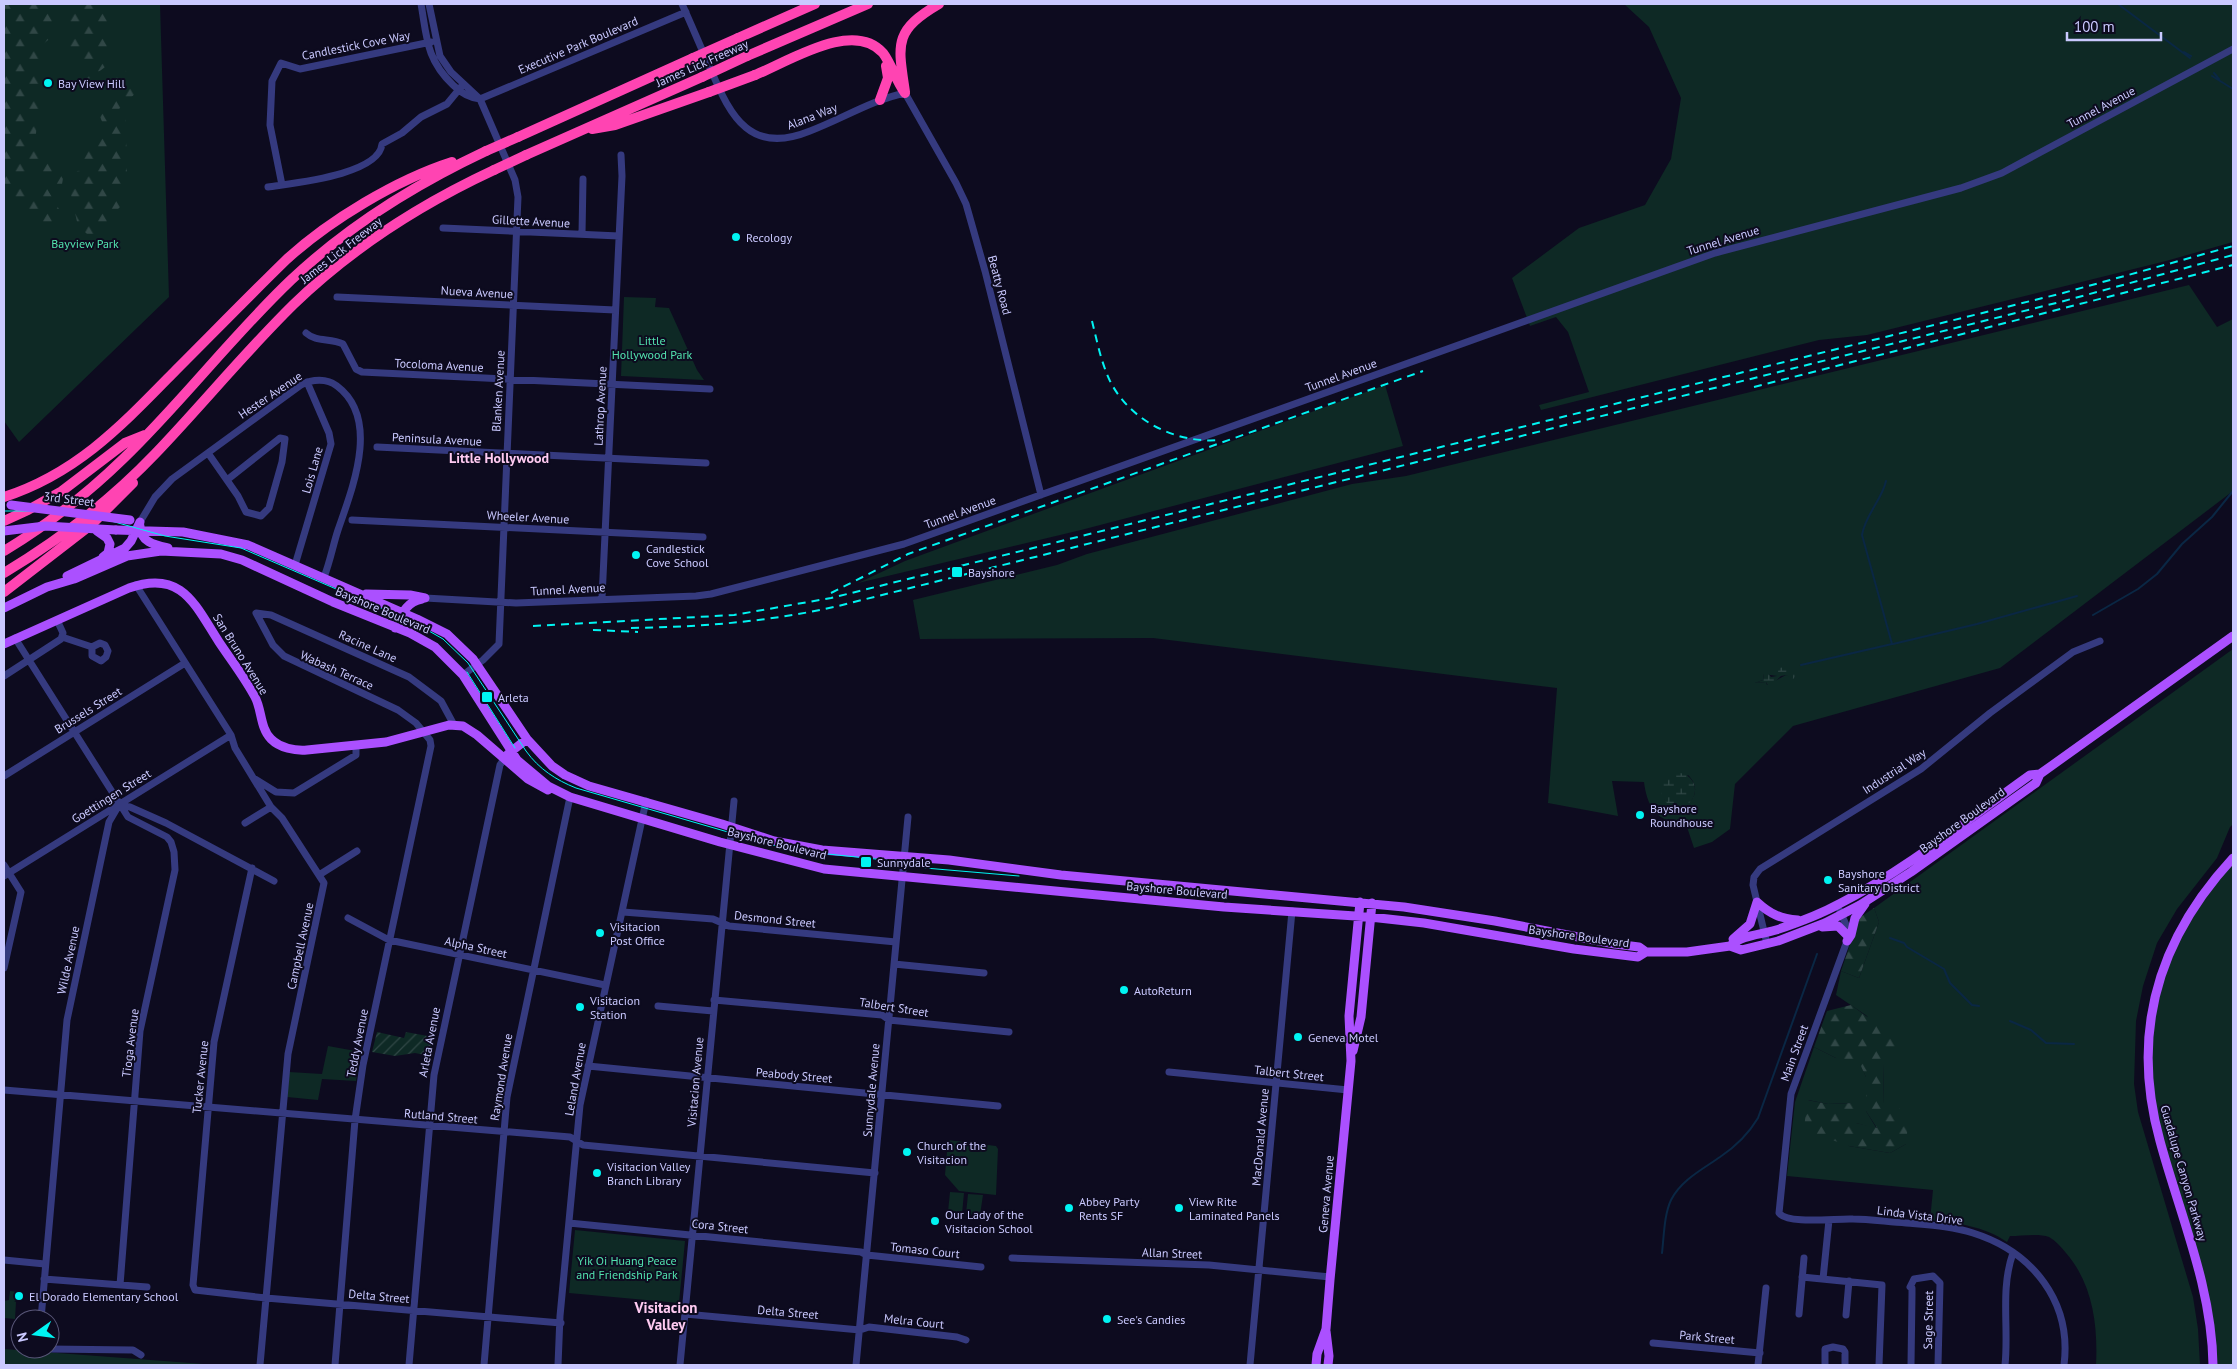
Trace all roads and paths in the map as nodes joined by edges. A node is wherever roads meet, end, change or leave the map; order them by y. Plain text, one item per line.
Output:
1 (421, 4) edge
2 (429, 4) edge
3 (682, 4) edge
4 (815, 4) edge
5 (868, 4) edge
6 (939, 4) edge
7 (686, 12) junction
8 (436, 41) junction
9 (428, 42) junction
10 (862, 42) junction
11 (2233, 49) edge
12 (464, 83) junction
13 (458, 90) junction
14 (905, 93) junction
15 (480, 99) junction
16 (880, 100) junction
17 (577, 132) junction
18 (486, 152) junction
19 (621, 155) dead end
20 (583, 179) dead end
21 (282, 185) junction
22 (268, 187) dead end
23 (443, 228) dead end
24 (517, 232) junction
25 (582, 234) junction
26 (619, 236) junction
27 (337, 297) dead end
28 (514, 305) junction
29 (615, 310) junction
30 (306, 333) dead end
31 (510, 379) junction
32 (307, 382) junction
33 (612, 384) junction
34 (710, 389) dead end
35 (148, 434) junction
36 (164, 444) junction
37 (377, 447) dead end
38 (263, 451) junction
39 (208, 453) junction
40 (507, 453) junction
41 (282, 457) junction
42 (609, 458) junction
43 (706, 463) dead end
44 (227, 480) junction
45 (1041, 494) junction
46 (6, 502) edge
47 (352, 520) dead end
48 (4, 521) edge
49 (503, 527) junction
50 (139, 528) junction
51 (97, 530) junction
52 (4, 531) edge
53 (605, 532) junction
54 (703, 537) dead end
55 (4, 551) edge
56 (180, 552) junction
57 (99, 560) junction
58 (295, 565) junction
59 (4, 573) edge
60 (324, 577) junction
61 (136, 585) junction
62 (47, 587) junction
63 (4, 592) edge
64 (362, 594) junction
65 (425, 598) junction
66 (602, 598) junction
67 (500, 602) junction
68 (4, 608) edge
69 (402, 612) junction
70 (256, 613) joint
71 (57, 620) junction
72 (395, 628) junction
73 (2233, 636) edge
74 (62, 637) junction
75 (15, 638) junction
76 (2100, 640) dead end
77 (4, 644) edge
78 (92, 647) dead end
79 (29, 661) junction
80 (185, 663) junction
81 (477, 665) junction
82 (463, 675) junction
83 (4, 676) edge
84 (454, 725) junction
85 (74, 732) junction
86 (424, 732) junction
87 (231, 735) junction
88 (527, 740) junction
89 (356, 745) junction
90 (511, 751) junction
91 (504, 759) junction
92 (2040, 774) junction
93 (4, 776) edge
94 (255, 779) junction
95 (570, 797) junction
96 (734, 801) dead end
97 (646, 802) junction
98 (119, 805) junction
99 (271, 807) junction
100 (908, 817) dead end
101 (641, 818) junction
102 (245, 823) dead end
103 (731, 827) junction
104 (729, 844) junction
105 (357, 851) dead end
106 (904, 857) junction
107 (2233, 858) edge
108 (4, 865) edge
109 (252, 868) junction
110 (6, 875) edge
111 (319, 875) junction
112 (902, 876) junction
113 (274, 881) dead end
114 (1868, 899) junction
115 (1360, 902) junction
116 (1757, 902) junction
117 (1372, 903) junction
118 (1837, 906) junction
119 (623, 912) junction
120 (1292, 912) junction
121 (1842, 915) junction
122 (1358, 916) junction
123 (1370, 917) junction
124 (348, 918) dead end
125 (1805, 920) junction
126 (722, 922) junction
127 (1810, 930) junction
128 (1765, 933) junction
129 (1847, 938) junction
130 (389, 940) junction
131 (896, 942) junction
132 (1767, 944) junction
133 (1727, 947) junction
134 (1646, 952) junction
135 (460, 955) junction
136 (894, 964) junction
137 (4, 968) edge
138 (532, 970) junction
139 (984, 973) dead end
140 (605, 985) junction
141 (714, 1000) junction
142 (658, 1006) dead end
143 (713, 1011) junction
144 (889, 1020) junction
145 (1009, 1032) dead end
146 (1351, 1061) junction
147 (588, 1066) junction
148 (1169, 1072) dead end
149 (707, 1078) junction
150 (1276, 1083) junction
151 (4, 1090) edge
152 (1348, 1090) junction
153 (60, 1094) junction
154 (882, 1094) junction
155 (135, 1101) junction
156 (998, 1106) dead end
157 (208, 1108) junction
158 (283, 1113) junction
159 (355, 1120) junction
160 (430, 1126) junction
161 (504, 1132) junction
162 (577, 1141) junction
163 (700, 1156) junction
164 (875, 1173) junction
165 (1780, 1215) joint
166 (1829, 1220) junction
167 (569, 1224) junction
168 (692, 1235) junction
169 (2014, 1253) junction
170 (867, 1255) junction
171 (1012, 1258) dead end
172 (1804, 1258) dead end
173 (4, 1260) edge
174 (45, 1264) junction
175 (981, 1266) dead end
176 (1259, 1270) junction
177 (1330, 1277) junction
178 (1802, 1277) junction
179 (1823, 1278) junction
180 (44, 1279) junction
181 (1849, 1282) junction
182 (120, 1285) junction
183 (147, 1288) dead end
184 (1766, 1288) dead end
185 (195, 1290) joint
186 (266, 1298) junction
187 (340, 1304) junction
188 (42, 1309) edge
189 (414, 1310) junction
190 (685, 1314) junction
191 (1799, 1314) dead end
192 (1846, 1315) dead end
193 (487, 1316) junction
194 (561, 1323) junction
195 (1326, 1328) junction
196 (860, 1330) junction
197 (966, 1340) dead end
198 (1653, 1343) dead end
199 (60, 1349) edge
200 (1760, 1353) junction
201 (141, 1355) dead end
202 (260, 1365) edge
203 (335, 1365) edge
204 (409, 1365) edge
205 (484, 1365) edge
206 (558, 1365) edge
207 (680, 1365) edge
208 (856, 1365) edge
209 (1250, 1365) edge
210 (1316, 1365) edge
211 (1328, 1365) edge
212 (1758, 1365) edge
213 (1825, 1365) edge
214 (1845, 1365) edge
215 (1879, 1365) edge
216 (1911, 1365) edge
217 (1938, 1365) edge
218 (2005, 1365) edge
219 (2064, 1365) edge
220 (2213, 1365) edge

1 - 9 street
2 - 8 street
3 - 7 street, Alana Way
4 - 18 highway, James Lick Freeway, bridge
5 - 17 highway, James Lick Freeway, bridge
6 - 14 highway
7 - 15 street, Executive Park Boulevard
7 - 16 street, Alana Way
8 - 9 street, Candlestick Cove Way
8 - 12 street
9 - 13 street
9 - 21 street, Candlestick Cove Way
10 - 14 highway
10 - 16 highway
10 - 17 highway, bridge
11 - 45 street, Tunnel Avenue
12 - 13 street
12 - 15 street
13 - 15 street
13 - 21 street
14 - 16 street, Alana Way
14 - 45 street, Beatty Road
15 - 24 street, Blanken Avenue
17 - 36 highway, James Lick Freeway, bridge
18 - 35 highway, James Lick Freeway
18 - 46 highway
19 - 26 street, Lathrop Avenue
20 - 25 street
21 - 22 street
23 - 24 street, Gillette Avenue
24 - 25 street, Gillette Avenue
24 - 28 street, Blanken Avenue
25 - 26 street, Gillette Avenue
26 - 29 street, Lathrop Avenue
27 - 28 street, Nueva Avenue
28 - 29 street, Nueva Avenue
28 - 31 street, Blanken Avenue
29 - 33 street, Lathrop Avenue
30 - 31 street, Tocoloma Avenue
31 - 33 street, Tocoloma Avenue
31 - 40 street, Blanken Avenue
32 - 39 street, Hester Avenue
32 - 58 street, Lois Lane
32 - 60 street, Hester Avenue
33 - 34 street, Tocoloma Avenue
33 - 42 street, Lathrop Avenue
35 - 48 highway
35 - 55 highway, James Lick Freeway
36 - 59 highway, James Lick Freeway
36 - 63 highway
37 - 40 street, Peninsula Avenue
38 - 41 street
38 - 41 street
38 - 44 street
39 - 44 street
39 - 50 street, Hester Avenue
40 - 42 street, Peninsula Avenue
40 - 49 street, Blanken Avenue
41 - 44 street
42 - 43 street, Peninsula Avenue
42 - 53 street, Lathrop Avenue
45 - 66 street, Tunnel Avenue
46 - 50 main road, 3rd Street, bridge
47 - 49 street, Wheeler Avenue
49 - 53 street, Wheeler Avenue
49 - 67 street, Blanken Avenue
50 - 51 main road, Bayshore Boulevard, bridge
50 - 56 main road
50 - 57 main road
50 - 58 main road, Bayshore Boulevard
51 - 52 main road, Bayshore Boulevard, bridge
51 - 57 main road
53 - 54 street, Wheeler Avenue
53 - 66 street, Lathrop Avenue
56 - 62 main road, Bayshore Boulevard
56 - 72 main road, Bayshore Boulevard
57 - 62 main road
58 - 60 main road, Bayshore Boulevard
60 - 64 main road, Bayshore Boulevard
61 - 71 main road, San Bruno Avenue
61 - 80 street, Campbell Avenue
61 - 89 main road, San Bruno Avenue
62 - 68 main road, Bayshore Boulevard
64 - 65 main road
64 - 69 main road, Bayshore Boulevard
65 - 67 street, Tunnel Avenue
65 - 69 main road
66 - 67 street, Tunnel Avenue
67 - 81 street, Blanken Avenue
69 - 72 main road
69 - 81 main road, Bayshore Boulevard
70 - 84 street, Racine Lane
70 - 86 street, Wabash Terrace
71 - 74 street
71 - 75 main road, San Bruno Avenue
72 - 82 main road, Bayshore Boulevard
73 - 92 main road, Bayshore Boulevard
74 - 78 street
74 - 79 street
75 - 77 main road, San Bruno Avenue
75 - 79 street
76 - 116 street, Industrial Way
79 - 83 street
79 - 85 street
80 - 85 street, Brussels Street
80 - 87 street, Campbell Avenue
81 - 82 street, Blanken Avenue
81 - 88 main road, Bayshore Boulevard
82 - 90 main road, Bayshore Boulevard
84 - 86 main road, San Bruno Avenue
84 - 91 main road
85 - 93 street, Brussels Street
85 - 98 street
86 - 89 main road, San Bruno Avenue
86 - 130 street, Teddy Avenue
87 - 94 street, Campbell Avenue
87 - 98 street, Goettingen Street
88 - 90 main road, Arleta Avenue
88 - 97 main road, Bayshore Boulevard
89 - 94 street
90 - 91 main road, Arleta Avenue
90 - 95 main road, Bayshore Boulevard
91 - 95 main road
91 - 135 street, Arleta Avenue
92 - 114 main road, Bayshore Boulevard
92 - 118 main road, Bayshore Boulevard
94 - 99 street, Campbell Avenue
95 - 101 main road, Bayshore Boulevard
95 - 138 street, Raymond Avenue
96 - 103 street, Visitacion Avenue
97 - 101 street, Leland Avenue
97 - 103 main road, Bayshore Boulevard
98 - 109 street
98 - 110 street, Goettingen Street
98 - 153 street, Wilde Avenue
98 - 155 street, Tioga Avenue
99 - 102 street
99 - 111 street, Campbell Avenue
100 - 106 street, Sunnydale Avenue
101 - 104 main road, Bayshore Boulevard
101 - 119 street, Leland Avenue
103 - 104 street, Visitacion Avenue
103 - 106 main road, Bayshore Boulevard
104 - 112 main road, Bayshore Boulevard
104 - 126 street, Visitacion Avenue
105 - 111 street
106 - 112 street, Sunnydale Avenue
106 - 115 main road, Bayshore Boulevard
107 - 220 main road, Guadalupe Canyon Parkway
108 - 110 street
109 - 113 street
109 - 157 street, Tucker Avenue
110 - 137 street
111 - 158 street, Campbell Avenue
112 - 120 main road, Bayshore Boulevard
112 - 131 street, Sunnydale Avenue
114 - 121 main road, Bayshore Boulevard
114 - 129 main road
115 - 117 main road, Bayshore Boulevard
115 - 122 main road, Geneva Avenue
116 - 125 main road
116 - 128 street, Industrial Way
116 - 133 main road
117 - 123 main road, Geneva Avenue
117 - 134 main road, Bayshore Boulevard
118 - 121 street
118 - 125 main road, Bayshore Boulevard
119 - 126 street, Desmond Street
119 - 140 street, Leland Avenue
120 - 122 main road, Bayshore Boulevard
120 - 150 street, MacDonald Avenue
121 - 127 main road, Bayshore Boulevard
121 - 129 street
122 - 123 main road, Bayshore Boulevard
122 - 146 main road, Geneva Avenue
123 - 134 main road, Bayshore Boulevard
123 - 146 main road, Geneva Avenue
124 - 130 street, Alpha Street
125 - 128 main road, Bayshore Boulevard
126 - 131 street, Desmond Street
126 - 141 street, Visitacion Avenue
127 - 129 main road
127 - 132 main road, Bayshore Boulevard
128 - 132 street, Industrial Way
128 - 133 main road, Bayshore Boulevard
129 - 165 street, Main Street
130 - 135 street, Alpha Street
130 - 159 street, Teddy Avenue
131 - 136 street, Sunnydale Avenue
132 - 133 main road, Bayshore Boulevard
133 - 134 main road, Bayshore Boulevard
135 - 138 street, Alpha Street
135 - 160 street, Arleta Avenue
136 - 139 street
136 - 144 street, Sunnydale Avenue
138 - 140 street, Alpha Street
138 - 161 street, Raymond Avenue
140 - 147 street, Leland Avenue
141 - 143 street, Visitacion Avenue
141 - 144 street, Talbert Street
142 - 143 street
143 - 149 street, Visitacion Avenue
144 - 145 street, Talbert Street
144 - 154 street, Sunnydale Avenue
146 - 152 main road, Geneva Avenue
147 - 149 street, Peabody Street
147 - 162 street, Leland Avenue
148 - 150 street, Talbert Street
149 - 154 street, Peabody Street
149 - 163 street, Visitacion Avenue
150 - 152 street, Talbert Street
150 - 176 street, MacDonald Avenue
151 - 153 street, Rutland Street
152 - 177 main road, Geneva Avenue
153 - 155 street, Rutland Street
153 - 174 street, Wilde Avenue
154 - 156 street, Peabody Street
154 - 164 street, Sunnydale Avenue
155 - 157 street, Rutland Street
155 - 182 street, Tioga Avenue
157 - 158 street, Rutland Street
157 - 185 street, Tucker Avenue
158 - 159 street, Rutland Street
158 - 186 street, Campbell Avenue
159 - 160 street, Rutland Street
159 - 187 street, Teddy Avenue
160 - 161 street, Rutland Street
160 - 189 street, Arleta Avenue
161 - 162 street, Rutland Street
161 - 193 street, Raymond Avenue
162 - 163 street, Rutland Street
162 - 167 street, Leland Avenue
163 - 164 street, Rutland Street
163 - 168 street, Visitacion Avenue
164 - 170 street, Sunnydale Avenue
165 - 166 street, Linda Vista Drive
166 - 169 street, Linda Vista Drive
166 - 179 street
167 - 168 street, Cora Street
167 - 194 street, Leland Avenue
168 - 170 street, Cora Street
168 - 190 street, Visitacion Avenue
169 - 218 street
169 - 219 street, Linda Vista Drive
170 - 175 street, Tomaso Court
170 - 196 street, Sunnydale Avenue
171 - 176 street, Allan Street
172 - 178 street
173 - 174 street
174 - 180 street, Wilde Avenue
176 - 177 street, Allan Street
176 - 209 street, MacDonald Avenue
177 - 195 main road, Geneva Avenue
178 - 179 street
178 - 191 street
179 - 181 street
180 - 182 street
180 - 188 street, Wilde Avenue
181 - 192 street
181 - 215 street
182 - 183 street
184 - 200 street
185 - 186 street, Delta Street
186 - 187 street, Delta Street
186 - 202 street, Campbell Avenue
187 - 189 street, Delta Street
187 - 203 street, Teddy Avenue
189 - 193 street, Delta Street
189 - 204 street, Arleta Avenue
190 - 196 street, Delta Street
190 - 207 street, Visitacion Avenue
193 - 194 street, Delta Street
193 - 205 street, Raymond Avenue
194 - 206 street, Leland Avenue
195 - 210 main road, Geneva Avenue
195 - 211 main road, Geneva Avenue
196 - 197 street, Melra Court
196 - 208 street, Sunnydale Avenue
198 - 200 street, Park Street
199 - 201 street
200 - 212 street
213 - 214 street
216 - 217 street, Sage Street

